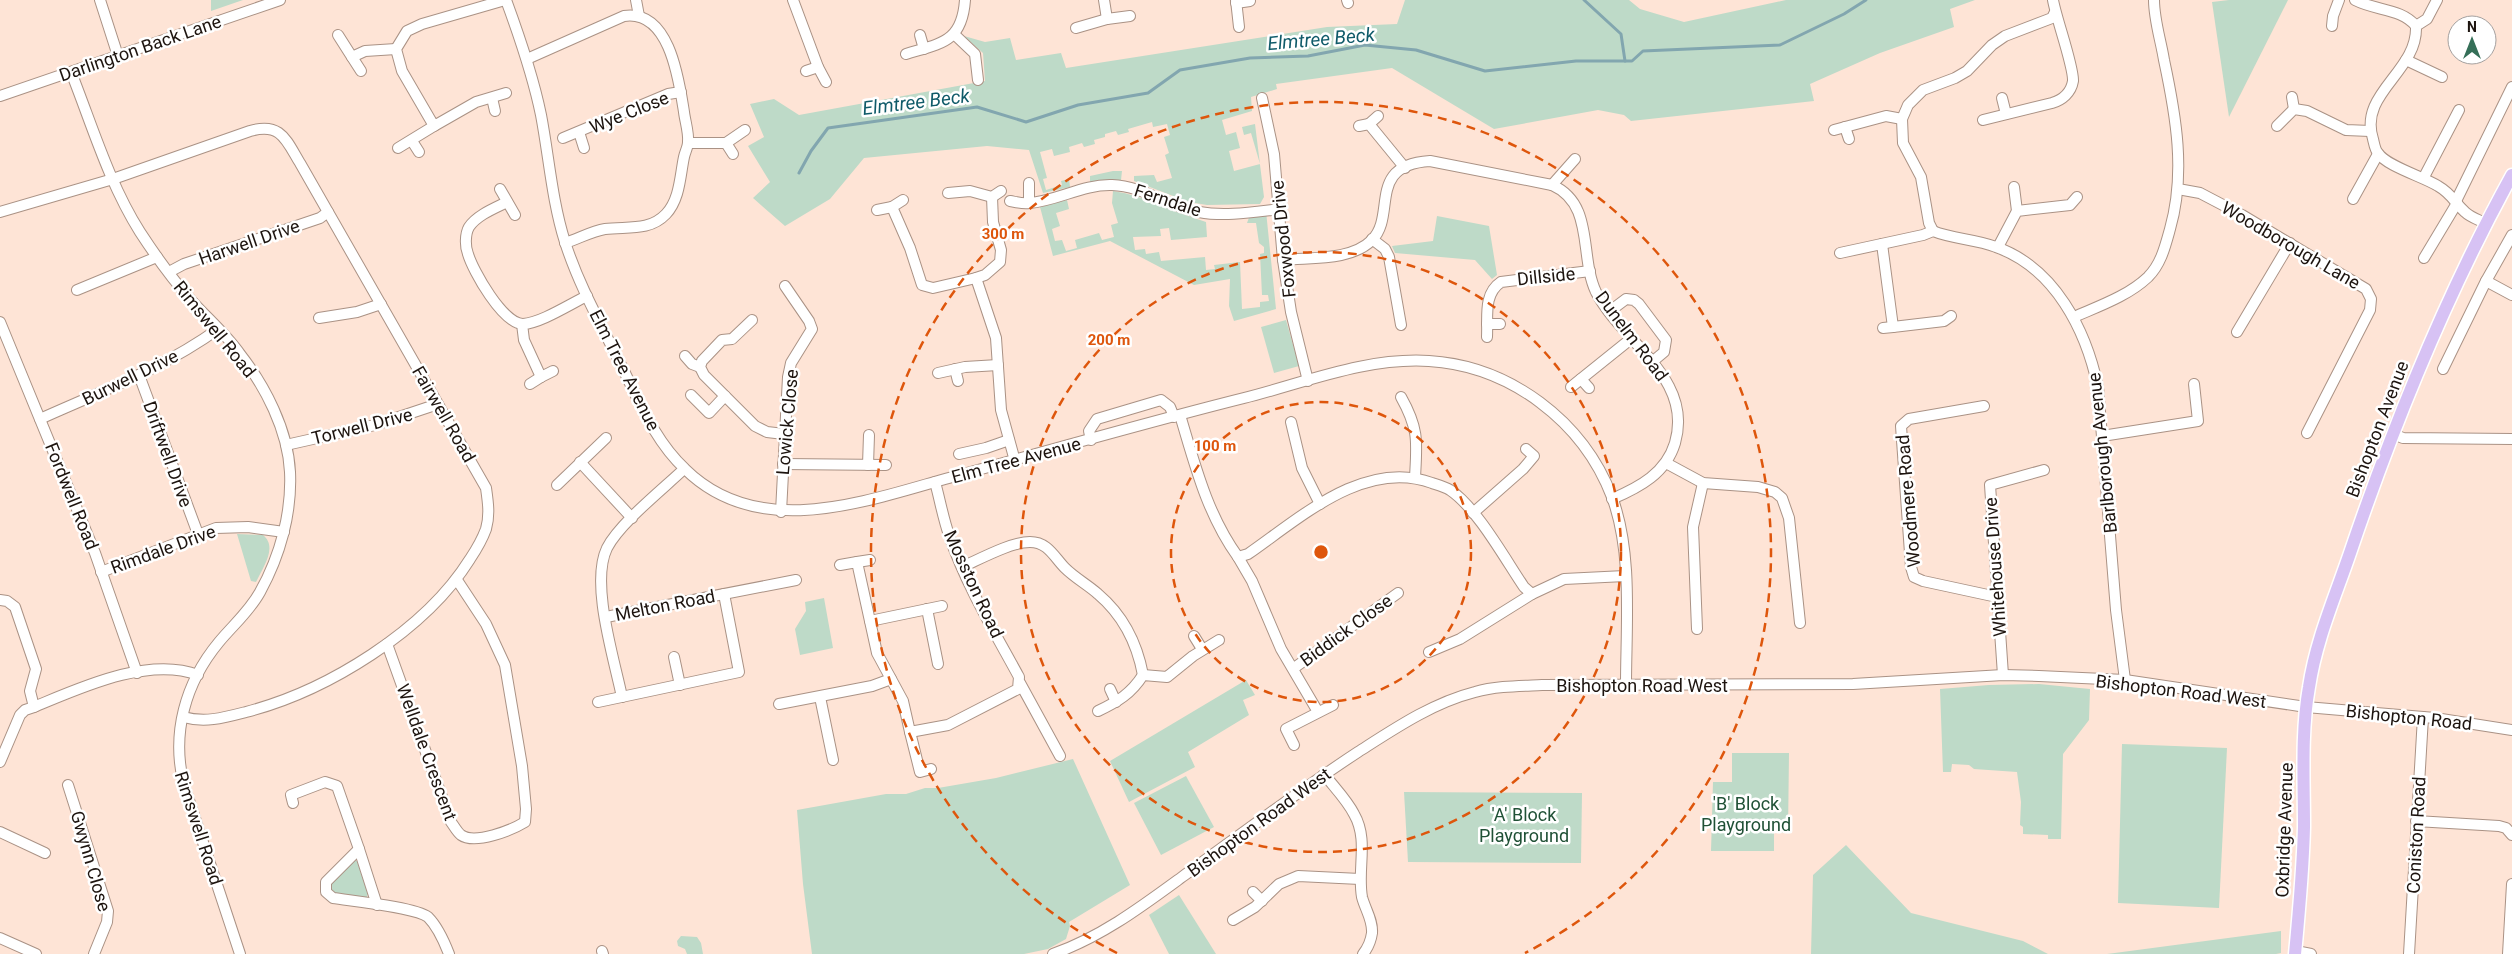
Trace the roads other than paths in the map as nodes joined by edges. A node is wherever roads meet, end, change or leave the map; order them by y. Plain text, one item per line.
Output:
1 (100, 0) edge
2 (280, 0) edge
3 (506, 0) edge
4 (636, 0) edge
5 (793, 0) edge
6 (965, 0) edge
7 (1104, 0) edge
8 (2052, 0) edge
9 (2154, 0) edge
10 (2339, 0) edge
11 (2355, 0) edge
12 (2437, 0) edge
13 (1250, 1) edge
14 (1236, 2) edge
15 (2055, 12) junction
16 (639, 16) junction
17 (1130, 16) dead end
18 (1107, 19) junction
19 (2332, 26) dead end
20 (2416, 26) junction
21 (1076, 28) dead end
22 (1239, 28) dead end
23 (338, 35) dead end
24 (920, 35) dead end
25 (955, 35) junction
26 (396, 49) junction
27 (924, 49) junction
28 (906, 54) dead end
29 (118, 56) junction
30 (352, 57) junction
31 (527, 58) junction
32 (2406, 60) junction
33 (818, 66) junction
34 (361, 71) dead end
35 (806, 71) dead end
36 (71, 72) junction
37 (2442, 77) dead end
38 (978, 80) dead end
39 (826, 82) dead end
40 (2512, 87) edge
41 (681, 92) junction
42 (506, 93) dead end
43 (0, 96) edge
44 (2292, 97) dead end
45 (492, 98) junction
46 (1262, 98) dead end
47 (2002, 98) dead end
48 (2294, 109) junction
49 (2459, 110) dead end
50 (495, 112) dead end
51 (2006, 114) junction
52 (1378, 116) dead end
53 (1902, 119) junction
54 (1983, 120) dead end
55 (434, 126) junction
56 (2277, 126) dead end
57 (1845, 127) junction
58 (745, 130) dead end
59 (1834, 130) dead end
60 (2370, 131) junction
61 (578, 132) junction
62 (563, 138) dead end
63 (1849, 139) dead end
64 (412, 141) junction
65 (688, 143) junction
66 (726, 143) junction
67 (398, 148) dead end
68 (584, 148) dead end
69 (419, 152) dead end
70 (733, 154) dead end
71 (2378, 154) junction
72 (1575, 158) dead end
73 (1405, 168) junction
74 (2512, 175) edge
75 (2424, 177) junction
76 (113, 179) junction
77 (1029, 183) dead end
78 (1552, 185) junction
79 (2014, 187) dead end
80 (500, 189) dead end
81 (2178, 189) junction
82 (1001, 191) dead end
83 (948, 193) dead end
84 (992, 197) junction
85 (2076, 197) dead end
86 (2353, 199) dead end
87 (903, 200) dead end
88 (1010, 201) dead end
89 (507, 202) junction
90 (2457, 202) junction
91 (1029, 203) junction
92 (892, 208) junction
93 (1280, 209) junction
94 (877, 210) dead end
95 (2016, 211) junction
96 (0, 212) edge
97 (328, 212) junction
98 (514, 215) dead end
99 (2485, 223) junction
100 (1933, 231) junction
101 (2512, 235) edge
102 (1372, 239) junction
103 (565, 243) junction
104 (2290, 243) junction
105 (1882, 244) junction
106 (1998, 247) junction
107 (1840, 253) dead end
108 (157, 257) junction
109 (2424, 258) dead end
110 (1283, 260) junction
111 (1590, 271) junction
112 (169, 272) junction
113 (976, 278) junction
114 (2486, 281) junction
115 (785, 286) dead end
116 (77, 290) dead end
117 (2512, 294) edge
118 (587, 296) junction
119 (380, 304) junction
120 (1610, 311) junction
121 (1951, 316) dead end
122 (2074, 317) junction
123 (319, 318) dead end
124 (752, 320) dead end
125 (0, 322) edge
126 (522, 324) junction
127 (1487, 324) junction
128 (1500, 324) dead end
129 (1401, 325) dead end
130 (218, 329) junction
131 (2238, 332) dead end
132 (1487, 337) dead end
133 (1632, 338) junction
134 (685, 356) dead end
135 (1652, 362) junction
136 (998, 365) junction
137 (700, 367) junction
138 (955, 369) junction
139 (2443, 369) dead end
140 (553, 371) dead end
141 (938, 373) dead end
142 (139, 375) junction
143 (541, 377) junction
144 (1581, 379) junction
145 (958, 381) dead end
146 (1308, 381) junction
147 (530, 384) dead end
148 (2194, 384) dead end
149 (1571, 387) dead end
150 (1589, 388) dead end
151 (690, 395) dead end
152 (725, 396) junction
153 (1402, 397) dead end
154 (438, 404) junction
155 (1984, 406) dead end
156 (1177, 416) junction
157 (40, 419) junction
158 (1291, 422) dead end
159 (2307, 433) dead end
160 (784, 434) junction
161 (2392, 434) junction
162 (869, 435) dead end
163 (2102, 436) junction
164 (606, 438) dead end
165 (2512, 439) edge
166 (1009, 440) junction
167 (1091, 440) junction
168 (286, 445) junction
169 (1526, 449) dead end
170 (959, 454) dead end
171 (1015, 461) junction
172 (580, 462) junction
173 (1666, 463) junction
174 (783, 464) junction
175 (868, 464) junction
176 (886, 465) dead end
177 (684, 468) junction
178 (2044, 470) dead end
179 (1415, 477) junction
180 (935, 482) junction
181 (1703, 483) junction
182 (557, 485) dead end
183 (1612, 499) junction
184 (1320, 504) junction
185 (781, 512) junction
186 (1473, 513) junction
187 (632, 518) junction
188 (284, 532) junction
189 (198, 534) junction
190 (1238, 557) junction
191 (870, 560) dead end
192 (857, 562) junction
193 (840, 565) dead end
194 (962, 567) junction
195 (101, 572) junction
196 (1625, 576) junction
197 (457, 580) junction
198 (796, 580) dead end
199 (1398, 593) dead end
200 (724, 594) junction
201 (1532, 594) junction
202 (1997, 597) junction
203 (0, 600) edge
204 (942, 606) dead end
205 (927, 609) junction
206 (606, 617) junction
207 (870, 622) junction
208 (1800, 623) dead end
209 (1697, 630) dead end
210 (1194, 636) dead end
211 (1219, 640) dead end
212 (387, 644) junction
213 (1202, 649) junction
214 (1429, 652) dead end
215 (674, 657) dead end
216 (938, 664) dead end
217 (1294, 668) junction
218 (137, 672) junction
219 (198, 675) junction
220 (1143, 675) junction
221 (2003, 675) junction
222 (891, 679) junction
223 (2125, 680) junction
224 (680, 685) junction
225 (1626, 685) junction
226 (1019, 686) junction
227 (1110, 689) dead end
228 (622, 697) junction
229 (820, 697) junction
230 (598, 702) dead end
231 (1116, 702) junction
232 (779, 704) dead end
233 (1333, 705) dead end
234 (34, 707) junction
235 (2306, 708) junction
236 (1098, 712) dead end
237 (1318, 712) junction
238 (183, 717) junction
239 (2423, 717) junction
240 (2512, 730) edge
241 (910, 732) junction
242 (4, 740) edge
243 (1294, 745) dead end
244 (1060, 756) dead end
245 (833, 760) dead end
246 (0, 762) edge
247 (931, 769) dead end
248 (1324, 774) junction
249 (69, 792) dead end
250 (293, 803) dead end
251 (2416, 821) junction
252 (0, 832) edge
253 (2512, 835) edge
254 (358, 849) junction
255 (45, 853) dead end
256 (1360, 879) junction
257 (2512, 884) edge
258 (1253, 892) dead end
259 (1262, 901) junction
260 (377, 905) junction
261 (1233, 920) dead end
262 (0, 938) edge
263 (2296, 952) edge
264 (36, 954) edge
265 (94, 954) edge
266 (240, 954) edge
267 (449, 954) edge
268 (1053, 954) edge
269 (1363, 954) edge
270 (2310, 954) edge
271 (2409, 954) edge
272 (2508, 954) edge

1 - 29 street
2 - 29 street, Darlington Back Lane
3 - 26 street
3 - 31 street, Elm Tree Avenue
4 - 16 street
5 - 33 street
6 - 25 street
7 - 18 street
8 - 15 street
9 - 81 street
10 - 19 street
11 - 20 street
12 - 20 street
13 - 14 street
14 - 22 street
15 - 51 street
15 - 53 street
16 - 31 street
16 - 41 street
17 - 18 street
18 - 21 street
20 - 32 street
23 - 30 street
24 - 27 street
25 - 27 street
25 - 38 street
26 - 30 street
26 - 55 street
27 - 28 street
29 - 36 street, Darlington Back Lane
30 - 34 street
31 - 103 street, Elm Tree Avenue
32 - 37 street
32 - 60 street
33 - 35 street
33 - 39 street
36 - 43 street, Darlington Back Lane
36 - 76 street, Rimswell Road
40 - 90 street
41 - 61 street, Wye Close
41 - 65 street
42 - 45 street
44 - 48 street
45 - 50 street
45 - 55 street
46 - 93 street, Foxwood Drive
47 - 51 street
48 - 56 street
48 - 60 street
49 - 75 street
51 - 54 street
52 - 73 street
53 - 57 street
53 - 100 street
55 - 64 street
57 - 59 street
57 - 63 street
58 - 66 street
60 - 71 street
61 - 62 street, Wye Close
61 - 68 street, Wye Close
64 - 67 street
64 - 69 street
65 - 66 street
65 - 103 street
66 - 70 street
71 - 75 street
71 - 86 street
72 - 78 street
73 - 78 street, Dunelm Road
73 - 102 street
74 - 99 main road, Bishopton Avenue
75 - 90 street
76 - 96 street
76 - 97 street, Fairwell Road
76 - 108 street, Rimswell Road
77 - 91 street
78 - 111 street, Dunelm Road
79 - 95 street
80 - 89 street
81 - 104 street, Woodborough Lane
81 - 122 street
82 - 84 street
83 - 84 street
84 - 113 street
85 - 95 street
87 - 92 street
88 - 91 street, Ferndale
89 - 98 street
89 - 126 street
90 - 99 street
90 - 109 street
91 - 93 street, Ferndale
92 - 94 street
92 - 113 street
93 - 110 street, Foxwood Drive
95 - 106 street
97 - 112 street, Harwell Drive
97 - 119 street, Fairwell Road
99 - 161 main road, Bishopton Avenue
100 - 105 street, Barlborough Avenue
100 - 106 street, Barlborough Avenue
101 - 114 street
102 - 110 street
102 - 129 street
103 - 118 street, Elm Tree Avenue
104 - 131 street
104 - 159 street, Woodborough Lane
105 - 107 street, Barlborough Avenue
105 - 121 street
106 - 122 street, Barlborough Avenue
108 - 112 street, Rimswell Road
108 - 116 street
110 - 146 street, Foxwood Drive
111 - 120 street, Dunelm Road
111 - 127 street, Dillside
112 - 130 street, Rimswell Road
113 - 136 street
114 - 117 street
114 - 139 street
115 - 160 street, Lowick Close
118 - 126 street
118 - 177 street, Elm Tree Avenue
119 - 123 street
119 - 154 street, Fairwell Road
120 - 133 street, Dunelm Road
120 - 135 street
122 - 163 street, Barlborough Avenue
124 - 137 street
125 - 157 street, Fordwell Road
126 - 143 street
127 - 128 street
127 - 132 street, Dillside
130 - 142 street, Burwell Drive
130 - 168 street, Rimswell Road
133 - 135 street, Dunelm Road
133 - 144 street
134 - 137 street
135 - 173 street, Dunelm Road
136 - 138 street
136 - 166 street
137 - 152 street
138 - 141 street
138 - 145 street
140 - 143 street
142 - 157 street, Burwell Drive
142 - 189 street, Driftwell Drive
143 - 147 street
144 - 149 street
144 - 150 street
146 - 156 street, Elm Tree Avenue
146 - 183 street, Elm Tree Avenue
148 - 163 street
151 - 152 street
152 - 160 street
153 - 179 street
154 - 168 street, Torwell Drive
154 - 197 street, Fairwell Road
155 - 202 street, Woodmere Road
156 - 167 street, Elm Tree Avenue
156 - 167 street
156 - 190 street, Biddick Close
157 - 195 street, Fordwell Road
158 - 184 street
160 - 174 street, Lowick Close
161 - 165 street
161 - 235 main road, Bishopton Avenue
162 - 175 street
163 - 223 street, Barlborough Avenue
164 - 172 street
166 - 170 street
166 - 171 street
167 - 171 street, Elm Tree Avenue
168 - 188 street, Rimswell Road
169 - 186 street
171 - 180 street, Elm Tree Avenue
172 - 182 street
172 - 187 street
173 - 181 street
173 - 183 street, Dunelm Road
174 - 175 street
174 - 185 street, Lowick Close
175 - 176 street
177 - 185 street, Elm Tree Avenue
177 - 187 street, Melton Road
178 - 202 street, Whitehouse Drive
179 - 184 street
179 - 186 street
180 - 185 street, Elm Tree Avenue
180 - 194 street, Mosston Road
181 - 208 street
181 - 209 street
183 - 196 street, Elm Tree Avenue
184 - 190 street
186 - 201 street
187 - 206 street, Melton Road
188 - 189 street, Rimdale Drive
188 - 219 street, Rimswell Road
189 - 195 street, Rimdale Drive
190 - 217 street, Biddick Close
191 - 192 street
192 - 193 street
192 - 207 street
194 - 220 street
194 - 226 street, Mosston Road
195 - 218 street, Fordwell Road
196 - 201 street
196 - 225 street, Elm Tree Avenue
197 - 212 street, Fairwell Road
197 - 212 street, Welldale Crescent
198 - 200 street, Melton Road
199 - 217 street, Biddick Close
200 - 206 street, Melton Road
200 - 224 street, Melton Road
201 - 214 street
202 - 221 street, Whitehouse Drive
203 - 234 street
204 - 205 street
205 - 207 street
205 - 216 street
206 - 228 street, Melton Road
207 - 222 street
210 - 213 street
211 - 213 street
212 - 238 street, Fairwell Road
213 - 220 street
215 - 224 street
217 - 237 street, Biddick Close
218 - 219 street
218 - 234 street
219 - 238 street, Rimswell Road
220 - 231 street
221 - 223 street, Bishopton Road West
221 - 225 street, Bishopton Road West
222 - 229 street
222 - 241 street
223 - 235 street, Bishopton Road West
224 - 228 street, Melton Road
225 - 248 street, Bishopton Road West
226 - 241 street
226 - 244 street, Mosston Road
227 - 231 street
228 - 230 street, Melton Road
229 - 232 street
229 - 245 street
231 - 236 street
233 - 237 street
234 - 242 street
235 - 239 street, Bishopton Road
235 - 263 main road, Oxbridge Avenue
237 - 243 street
238 - 266 street, Rimswell Road
239 - 240 street, Bishopton Road
239 - 251 street, Coniston Road
241 - 247 street
242 - 246 street
248 - 256 street
248 - 268 street, Bishopton Road West
249 - 265 street, Gwynn Close
250 - 254 street
251 - 253 street
251 - 271 street, Coniston Road
252 - 255 street
254 - 260 street
254 - 260 street
256 - 259 street
256 - 269 street
257 - 272 street
258 - 259 street
259 - 261 street
260 - 267 street
262 - 264 street
263 - 270 street

